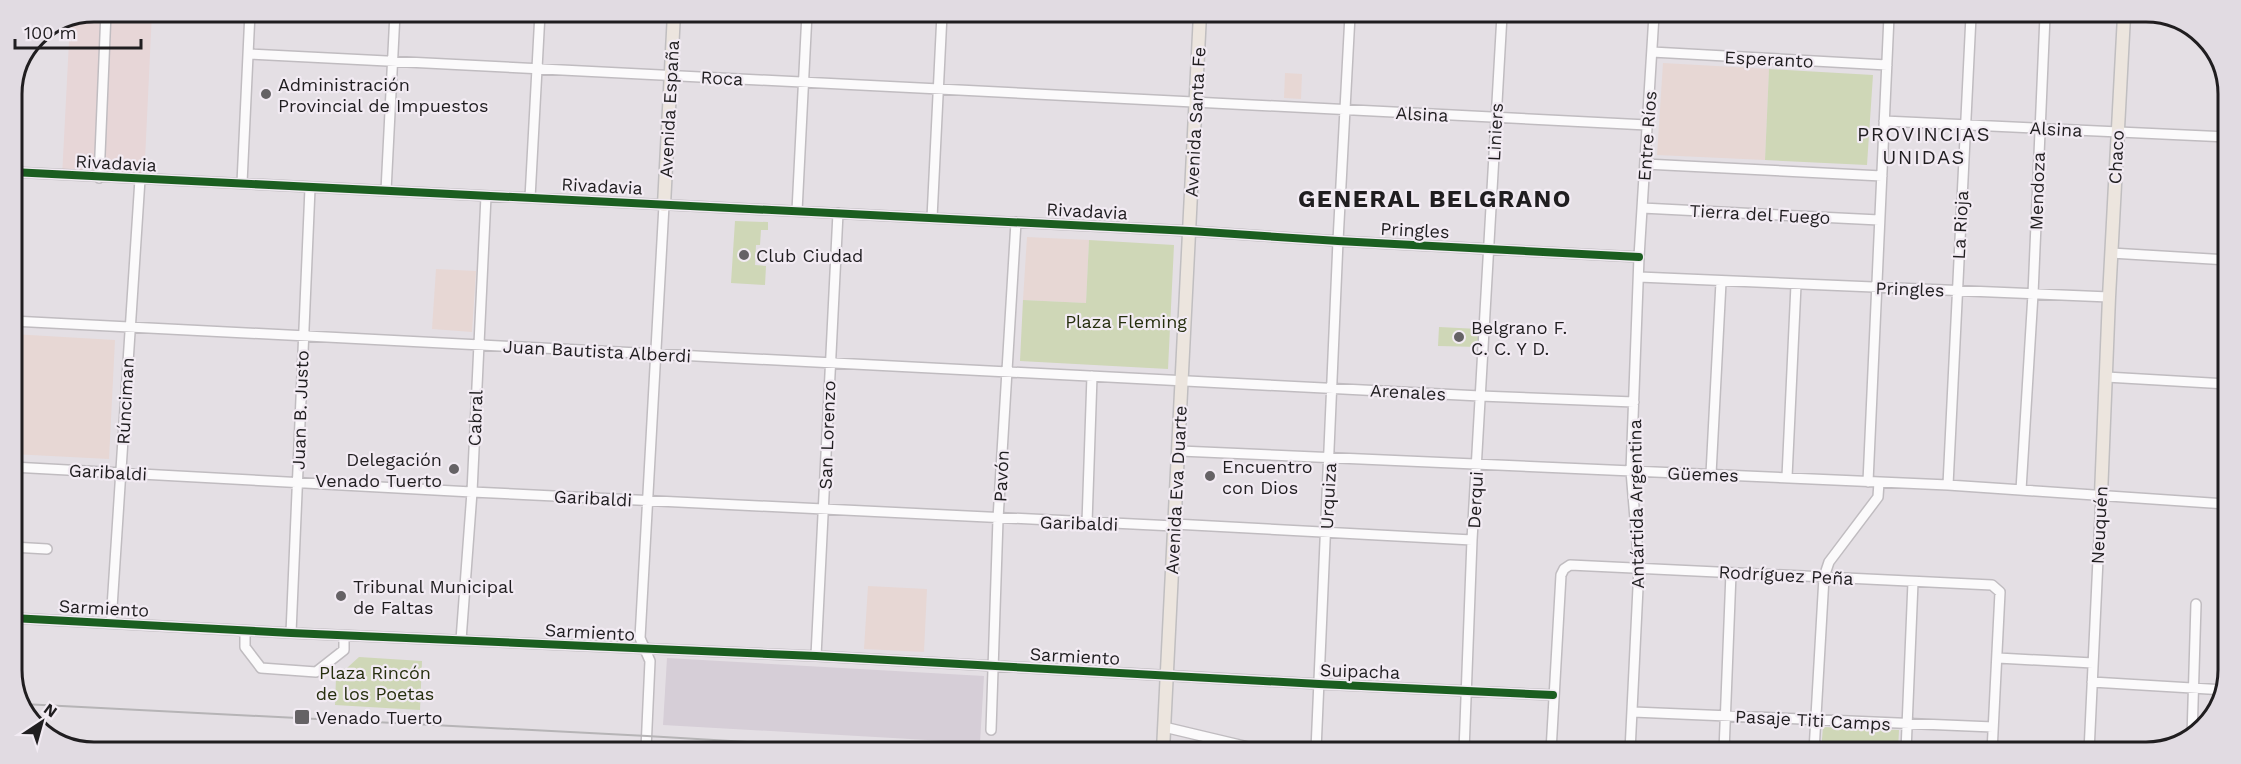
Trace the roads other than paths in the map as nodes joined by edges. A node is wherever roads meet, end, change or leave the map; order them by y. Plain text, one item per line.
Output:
1 (106, 22) edge
2 (250, 22) edge
3 (394, 22) edge
4 (540, 22) edge
5 (674, 22) edge
6 (807, 22) edge
7 (942, 22) edge
8 (1200, 22) edge
9 (1350, 22) edge
10 (1502, 22) edge
11 (1654, 22) edge
12 (1889, 22) edge
13 (1971, 22) edge
14 (2045, 22) edge
15 (2124, 22) edge
16 (1652, 52) junction
17 (249, 54) junction
18 (392, 62) junction
19 (1887, 65) junction
20 (538, 68) junction
21 (671, 76) junction
22 (804, 82) junction
23 (939, 90) junction
24 (1196, 104) junction
25 (1345, 111) junction
26 (1496, 118) junction
27 (1884, 121) junction
28 (1647, 125) junction
29 (1966, 125) junction
30 (2039, 128) junction
31 (2117, 132) junction
32 (2218, 137) edge
33 (1645, 164) junction
34 (22, 173) edge
35 (1882, 176) junction
36 (99, 178) junction
37 (140, 179) junction
38 (242, 183) junction
39 (310, 188) junction
40 (386, 191) junction
41 (486, 196) junction
42 (530, 198) junction
43 (664, 205) junction
44 (1642, 208) junction
45 (797, 211) junction
46 (838, 213) junction
47 (932, 218) junction
48 (1879, 220) junction
49 (1016, 222) junction
50 (1190, 231) junction
51 (1338, 241) junction
52 (1488, 249) junction
53 (2111, 253) junction
54 (1639, 256) junction
55 (2218, 259) edge
56 (1639, 277) junction
57 (1721, 282) junction
58 (1796, 285) junction
59 (1875, 288) junction
60 (1956, 291) junction
61 (2033, 294) junction
62 (2109, 297) junction
63 (22, 322) edge
64 (129, 328) junction
65 (303, 338) junction
66 (478, 345) junction
67 (655, 355) junction
68 (830, 362) junction
69 (1006, 371) junction
70 (1092, 376) junction
71 (2106, 377) junction
72 (1183, 381) junction
73 (2218, 383) edge
74 (1332, 388) junction
75 (1480, 396) junction
76 (1634, 402) junction
77 (1179, 451) junction
78 (1330, 457) junction
79 (1476, 465) junction
80 (23, 467) edge
81 (1631, 471) junction
82 (121, 473) junction
83 (1712, 474) junction
84 (1787, 477) junction
85 (1868, 482) junction
86 (1879, 482) junction
87 (297, 483) junction
88 (1948, 485) junction
89 (2021, 490) junction
90 (472, 492) junction
91 (2101, 495) junction
92 (647, 501) junction
93 (2218, 503) edge
94 (824, 508) junction
95 (998, 519) junction
96 (1087, 523) junction
97 (1174, 525) junction
98 (1326, 532) junction
99 (1472, 540) junction
100 (23, 548) edge
101 (47, 549) dead end
102 (1639, 567) junction
103 (1731, 573) junction
104 (1824, 578) junction
105 (1913, 582) junction
106 (2196, 604) dead end
107 (23, 619) edge
108 (111, 623) junction
109 (245, 631) junction
110 (291, 633) junction
111 (344, 636) junction
112 (461, 640) junction
113 (645, 650) junction
114 (816, 656) junction
115 (1998, 658) junction
116 (2093, 663) junction
117 (992, 667) junction
118 (1166, 675) junction
119 (2092, 682) junction
120 (1318, 684) junction
121 (2193, 689) junction
122 (1466, 690) junction
123 (2216, 690) edge
124 (1553, 695) junction
125 (1632, 712) junction
126 (1725, 716) junction
127 (1816, 720) junction
128 (1907, 724) junction
129 (2192, 725) edge
130 (1164, 727) junction
131 (1993, 727) junction
132 (991, 730) dead end
133 (646, 742) edge
134 (1163, 742) edge
135 (1227, 742) edge
136 (1316, 742) edge
137 (1464, 742) edge
138 (1551, 742) edge
139 (1630, 742) edge
140 (1724, 742) edge
141 (1815, 742) edge
142 (1906, 742) edge
143 (1992, 742) edge
144 (2089, 742) edge

1 - 36 street
2 - 17 street
3 - 18 street
4 - 20 street
5 - 21 main road, Avenida España
6 - 22 street
7 - 23 street
8 - 24 main road, Avenida Santa Fe
9 - 25 street, Urquiza
10 - 26 street, Liniers
11 - 16 street, Entre Ríos
12 - 19 street
13 - 29 street, La Rioja
14 - 30 street, Mendoza
15 - 31 main road, Chaco
16 - 19 street, Esperanto
16 - 28 street, Entre Ríos
17 - 18 street, Roca
17 - 38 street
18 - 20 street, Roca
18 - 40 street
19 - 27 street
20 - 21 street, Roca
20 - 42 street
21 - 22 street, Roca
21 - 43 main road, Avenida España
22 - 23 street, Roca
22 - 45 street
23 - 24 street, Roca
23 - 47 street
24 - 25 street, Alsina
24 - 50 main road, Avenida Santa Fe
25 - 26 street, Alsina
25 - 51 street, Urquiza
26 - 28 street, Alsina
26 - 52 street, Liniers
27 - 29 street, Alsina
27 - 35 street
28 - 33 street, Entre Ríos
29 - 30 street, Alsina
29 - 60 street, La Rioja
30 - 31 street, Alsina
30 - 61 street, Mendoza
31 - 32 street, Alsina
31 - 53 main road, Chaco
33 - 35 street
33 - 44 street, Entre Ríos
34 - 36 street, Rivadavia
35 - 48 street
36 - 37 street, Rivadavia
37 - 38 street, Rivadavia
37 - 64 street, Rúnciman
38 - 39 street, Rivadavia
39 - 40 street, Rivadavia
39 - 65 street, Juan B. Justo
40 - 41 street, Rivadavia
41 - 42 street, Rivadavia
41 - 66 street, Cabral
42 - 43 street, Rivadavia
43 - 45 street, Rivadavia
43 - 67 street
44 - 48 street, Tierra del Fuego
44 - 54 street, Entre Ríos
45 - 46 street, Rivadavia
46 - 47 street, Rivadavia
46 - 68 street, San Lorenzo
47 - 49 street, Rivadavia
48 - 59 street
49 - 50 street, Rivadavia
49 - 69 street, Pavón
50 - 51 street, Pringles
50 - 72 main road, Avenida Eva Duarte
51 - 52 street, Pringles
51 - 74 street, Urquiza
52 - 54 street, Pringles
52 - 75 street, Derqui
53 - 55 street
53 - 62 main road, Chaco
54 - 56 street, Antártida Argentina
56 - 57 street, Pringles
56 - 76 street, Antártida Argentina
57 - 58 street, Pringles
57 - 83 street
58 - 59 street, Pringles
58 - 84 street
59 - 60 street, Pringles
59 - 85 street
60 - 61 street, Pringles
60 - 88 street, La Rioja
61 - 62 street, Pringles
61 - 89 street, Mendoza
62 - 71 main road, Neuquén
63 - 64 street, Juan Bautista Alberdi
64 - 65 street, Juan Bautista Alberdi
64 - 82 street, Rúnciman
65 - 66 street, Juan Bautista Alberdi
65 - 87 street, Juan B. Justo
66 - 67 street, Juan Bautista Alberdi
66 - 90 street, Cabral
67 - 68 street, Juan Bautista Alberdi
67 - 92 street
68 - 69 street, Juan Bautista Alberdi
68 - 94 street, San Lorenzo
69 - 70 street, Juan Bautista Alberdi
69 - 95 street, Pavón
70 - 72 street, Juan Bautista Alberdi
70 - 96 street
71 - 73 street
71 - 91 main road, Neuquén
72 - 74 street, Arenales
72 - 77 main road, Avenida Eva Duarte
74 - 75 street, Arenales
74 - 78 street, Urquiza
75 - 76 street, Arenales
75 - 79 street, Derqui
76 - 81 street, Antártida Argentina
77 - 78 street, Güemes
77 - 97 main road, Avenida Eva Duarte
78 - 79 street, Güemes
78 - 98 street, Urquiza
79 - 81 street, Güemes
79 - 99 street, Derqui
80 - 82 street, Garibaldi
81 - 83 street, Güemes
81 - 102 street, Antártida Argentina
82 - 87 street, Garibaldi
82 - 108 street, Rúnciman
83 - 84 street, Güemes
84 - 85 street, Güemes
85 - 86 street, Güemes
86 - 88 street, Güemes
86 - 104 street
87 - 90 street, Garibaldi
87 - 110 street, Juan B. Justo
88 - 89 street, Güemes
89 - 91 street, Güemes
90 - 92 street, Garibaldi
90 - 112 street, Cabral
91 - 93 street, Güemes
91 - 116 street, Neuquén
92 - 94 street, Garibaldi
92 - 113 street
94 - 95 street, Garibaldi
94 - 114 street, San Lorenzo
95 - 96 street, Garibaldi
95 - 117 street, Pavón
96 - 97 street, Garibaldi
97 - 98 street
97 - 118 main road, Avenida Eva Duarte
98 - 99 street
98 - 120 street, Urquiza
99 - 122 street, Derqui
100 - 101 street
102 - 103 street, Rodríguez Peña
102 - 124 street, Rodríguez Peña
102 - 125 street, Antártida Argentina
103 - 104 street, Rodríguez Peña
103 - 126 street
104 - 105 street, Rodríguez Peña
104 - 127 street
105 - 115 street, Rodríguez Peña
105 - 128 street
106 - 121 street
107 - 108 street, Sarmiento
108 - 109 street, Sarmiento
109 - 110 street, Sarmiento
109 - 111 street
110 - 111 street, Sarmiento
111 - 112 street, Sarmiento
112 - 113 street, Sarmiento
113 - 114 street, Sarmiento
113 - 133 street
114 - 117 street, Sarmiento
115 - 116 street
115 - 131 street
116 - 119 street, Neuquén
117 - 118 street, Sarmiento
117 - 132 street, Pavón
118 - 120 street, Suipacha
118 - 130 main road, Avenida Eva Duarte
119 - 121 street
119 - 144 street, Neuquén
120 - 122 street, Suipacha
120 - 136 street, Urquiza
121 - 123 street
121 - 129 street
122 - 124 street, Suipacha
122 - 137 street, Derqui
124 - 138 street
125 - 126 street, Pasaje Titi Camps
125 - 139 street, Antártida Argentina
126 - 127 street, Pasaje Titi Camps
126 - 140 street
127 - 128 street, Pasaje Titi Camps
127 - 141 street
128 - 131 street, Pasaje Titi Camps
128 - 142 street
130 - 134 main road, Avenida Eva Duarte
130 - 135 street
131 - 143 street

